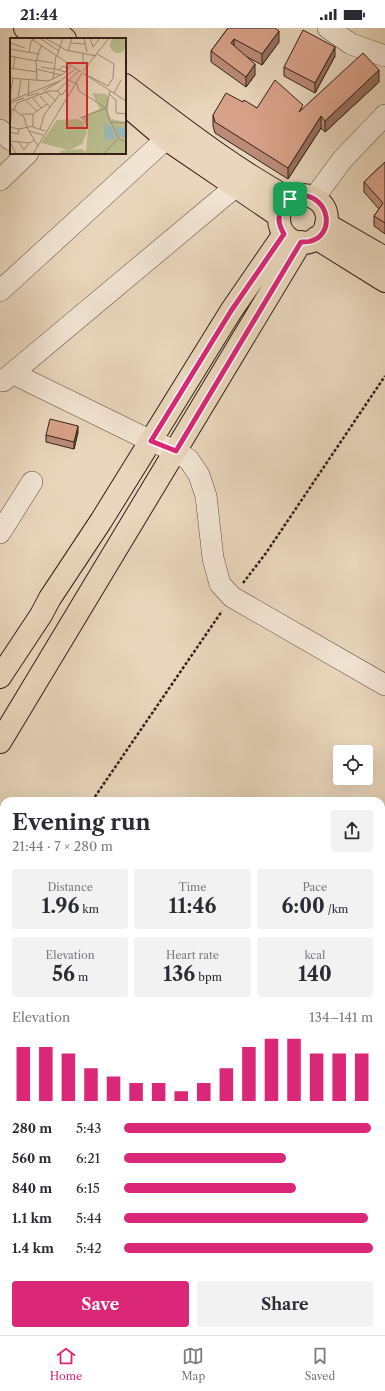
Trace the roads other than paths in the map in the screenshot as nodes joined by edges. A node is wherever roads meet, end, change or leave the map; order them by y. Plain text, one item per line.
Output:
1 (26, 28) edge
2 (50, 28) edge
3 (328, 28) edge
4 (40, 38) edge
5 (64, 38) edge
6 (385, 56) edge
7 (126, 85) edge
8 (126, 105) edge
9 (385, 115) edge
10 (0, 130) edge
11 (10, 139) edge
12 (166, 139) junction
13 (25, 154) edge
14 (0, 180) edge
15 (235, 187) junction
16 (314, 198) joint
17 (299, 226) junction
18 (385, 258) edge
19 (385, 281) edge
20 (0, 291) edge
21 (5, 379) edge
22 (151, 441) junction
23 (176, 451) junction
24 (32, 482) dead end
25 (0, 533) edge
26 (0, 677) edge
27 (385, 685) edge
28 (0, 742) edge

1 - 4 main road
2 - 5 main road
3 - 6 street
7 - 17 main road
8 - 12 main road
9 - 16 street
10 - 11 street
12 - 15 main road
12 - 20 street
13 - 14 street
15 - 17 main road
15 - 21 street
16 - 17 main road
17 - 18 main road
17 - 19 main road
17 - 22 main road
17 - 23 main road
21 - 22 street
22 - 23 street
22 - 26 main road
23 - 27 street
23 - 28 main road
24 - 25 street

